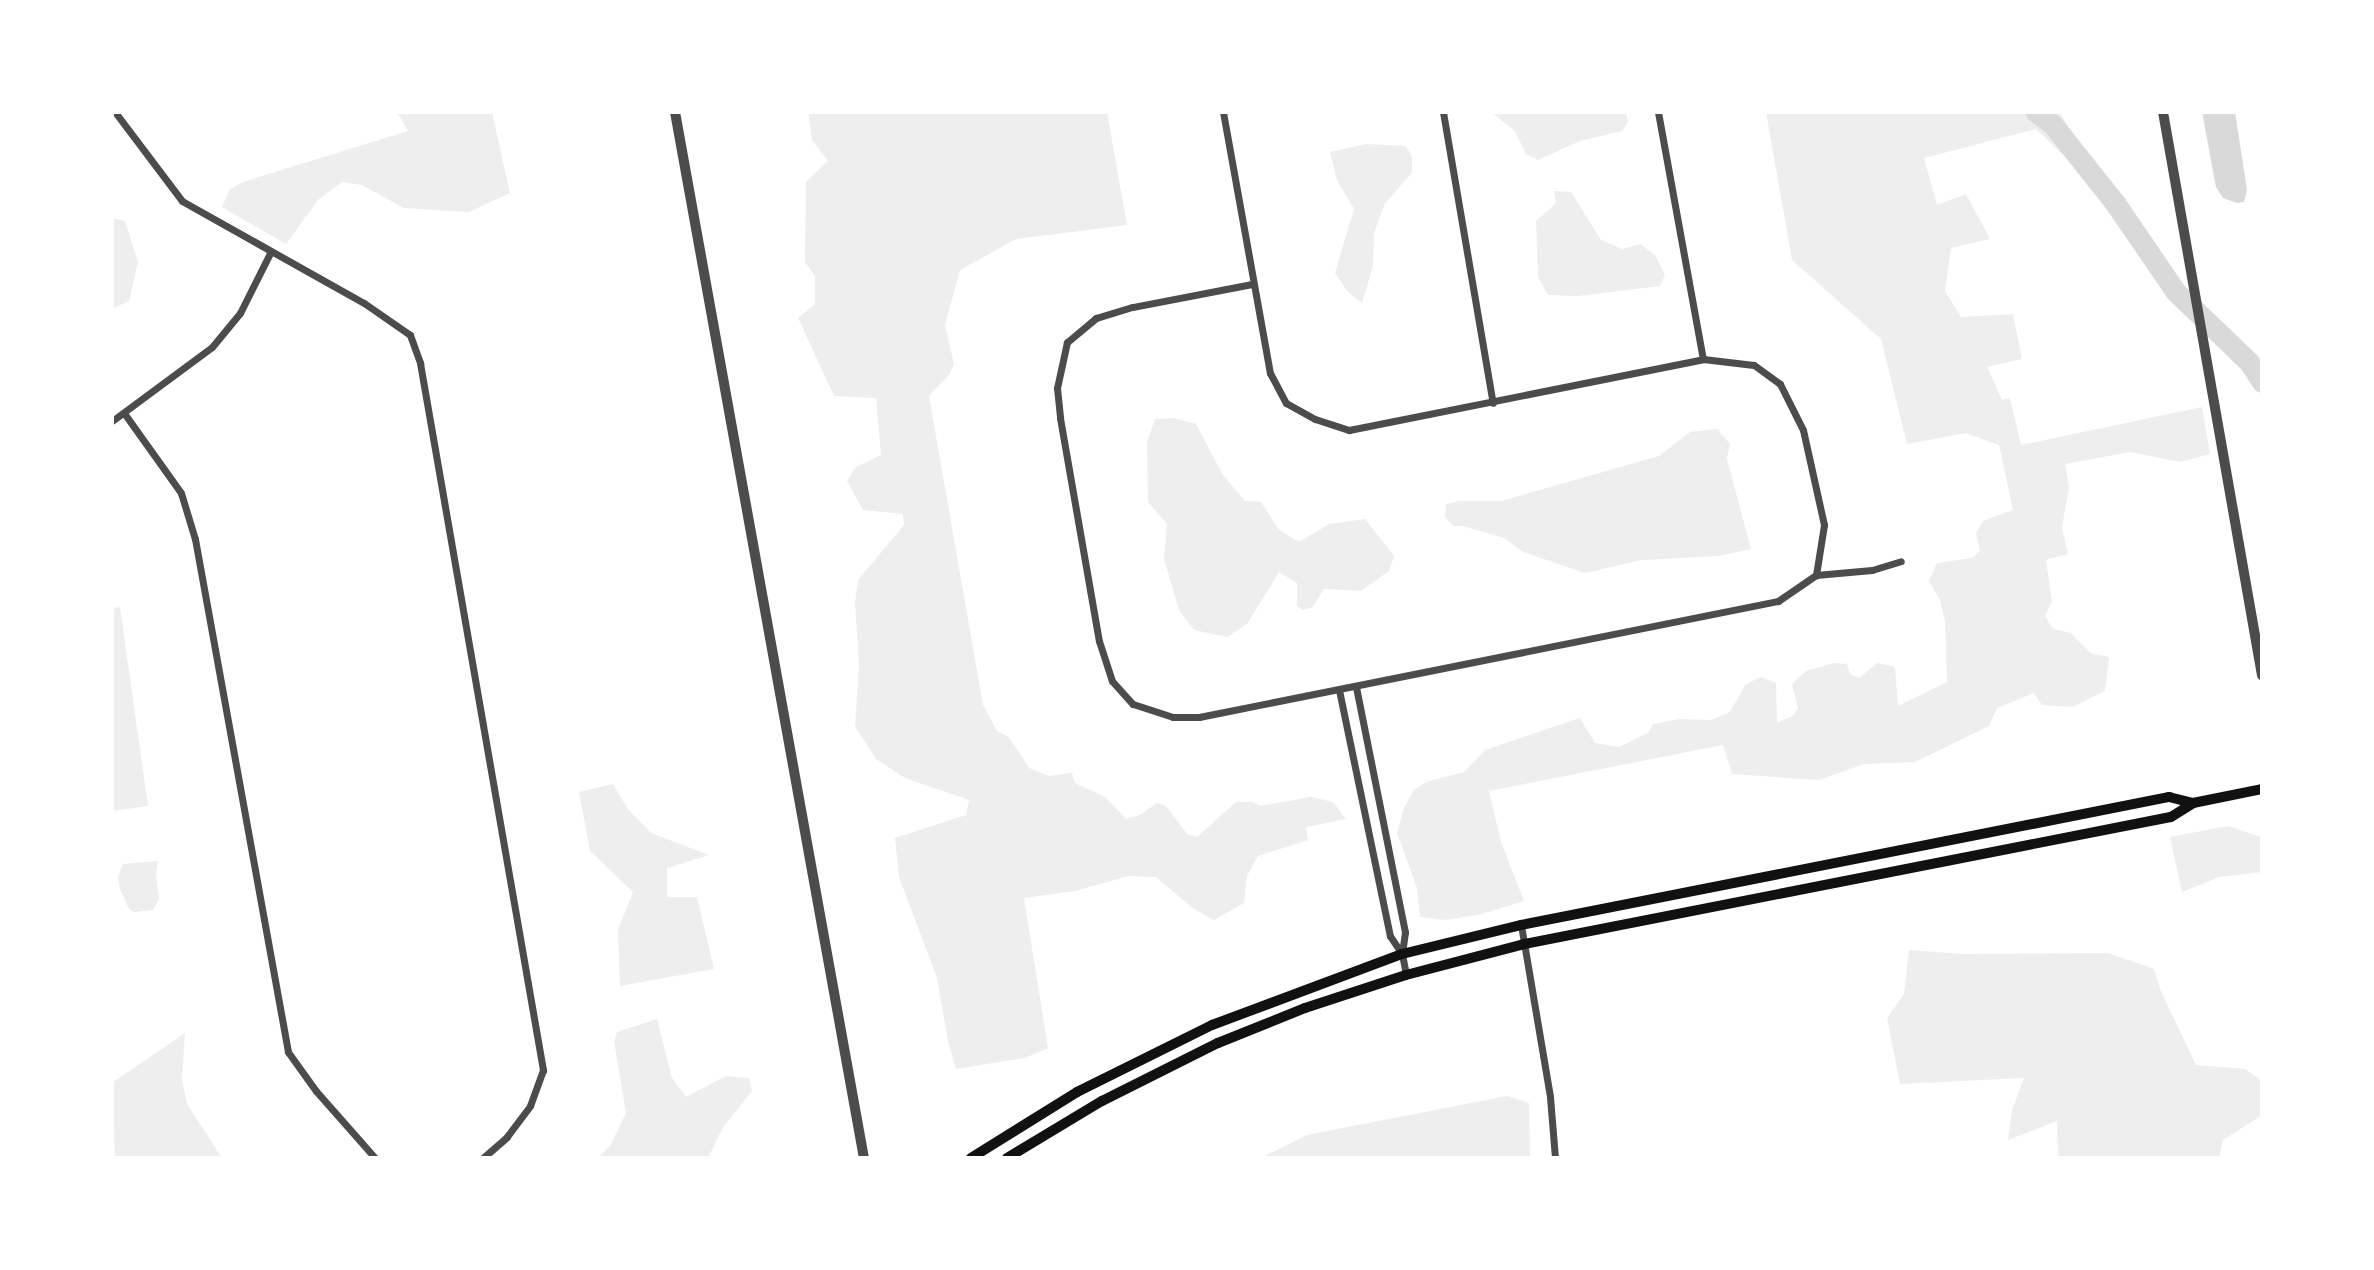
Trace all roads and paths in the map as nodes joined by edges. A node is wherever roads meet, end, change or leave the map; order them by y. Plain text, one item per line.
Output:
1 (115, 112) edge
2 (676, 112) edge
3 (1223, 112) edge
4 (1443, 112) edge
5 (1658, 112) edge
6 (2163, 112) edge
7 (270, 253) junction
8 (1252, 284) junction
9 (1703, 359) junction
10 (1493, 402) junction
11 (124, 413) junction
12 (112, 421) edge
13 (1901, 561) dead end
14 (1816, 575) junction
15 (2262, 676) edge
16 (1356, 687) junction
17 (1339, 690) junction
18 (2262, 789) edge
19 (2193, 803) junction
20 (1521, 925) junction
21 (1524, 944) junction
22 (1402, 954) junction
23 (1406, 975) junction
24 (375, 1158) edge
25 (483, 1158) edge
26 (864, 1158) edge
27 (971, 1158) edge
28 (1007, 1158) edge
29 (1555, 1158) edge

1 - 7 street
2 - 26 street
3 - 8 street
4 - 10 street
5 - 9 street
6 - 15 street
7 - 11 street
7 - 25 street
8 - 10 street
8 - 17 street
9 - 10 street
9 - 14 street
11 - 12 street
11 - 24 street
13 - 14 street
14 - 16 street
16 - 17 street
16 - 22 street
17 - 22 street
18 - 19 main road
19 - 20 main road
19 - 21 main road
20 - 21 street
20 - 22 main road
21 - 23 main road
21 - 29 street
22 - 23 street
22 - 27 main road
23 - 28 main road

